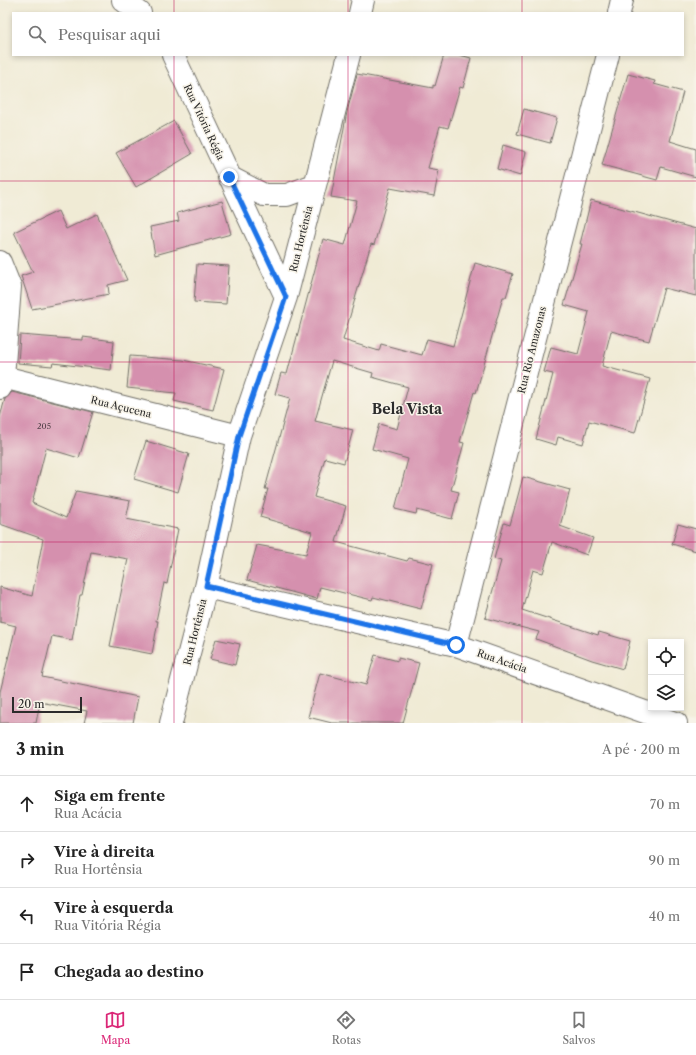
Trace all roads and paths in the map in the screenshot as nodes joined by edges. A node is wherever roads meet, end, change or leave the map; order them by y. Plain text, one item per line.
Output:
1 (123, 0) edge
2 (363, 0) edge
3 (622, 0) edge
4 (139, 12) edge
5 (360, 12) edge
6 (619, 12) edge
7 (173, 56) edge
8 (348, 56) edge
9 (608, 56) edge
10 (229, 177) junction
11 (314, 186) junction
12 (0, 262) edge
13 (286, 297) junction
14 (2, 383) edge
15 (239, 436) junction
16 (206, 586) junction
17 (456, 645) junction
18 (171, 723) edge
19 (676, 723) edge

1 - 4 street
2 - 5 street
3 - 6 street
7 - 10 street, Rua Vitória Régia
8 - 11 street, Rua Hortênsia
9 - 17 street, Rua Rio Amazonas
10 - 11 street
10 - 13 street, Rua Vitória Régia
11 - 13 street, Rua Hortênsia
12 - 14 street, Rua Açucena
13 - 15 street, Rua Hortênsia
14 - 15 street, Rua Açucena
15 - 16 street, Rua Hortênsia
16 - 17 street, Rua Acácia
16 - 18 street, Rua Hortênsia
17 - 19 street, Rua Acácia

